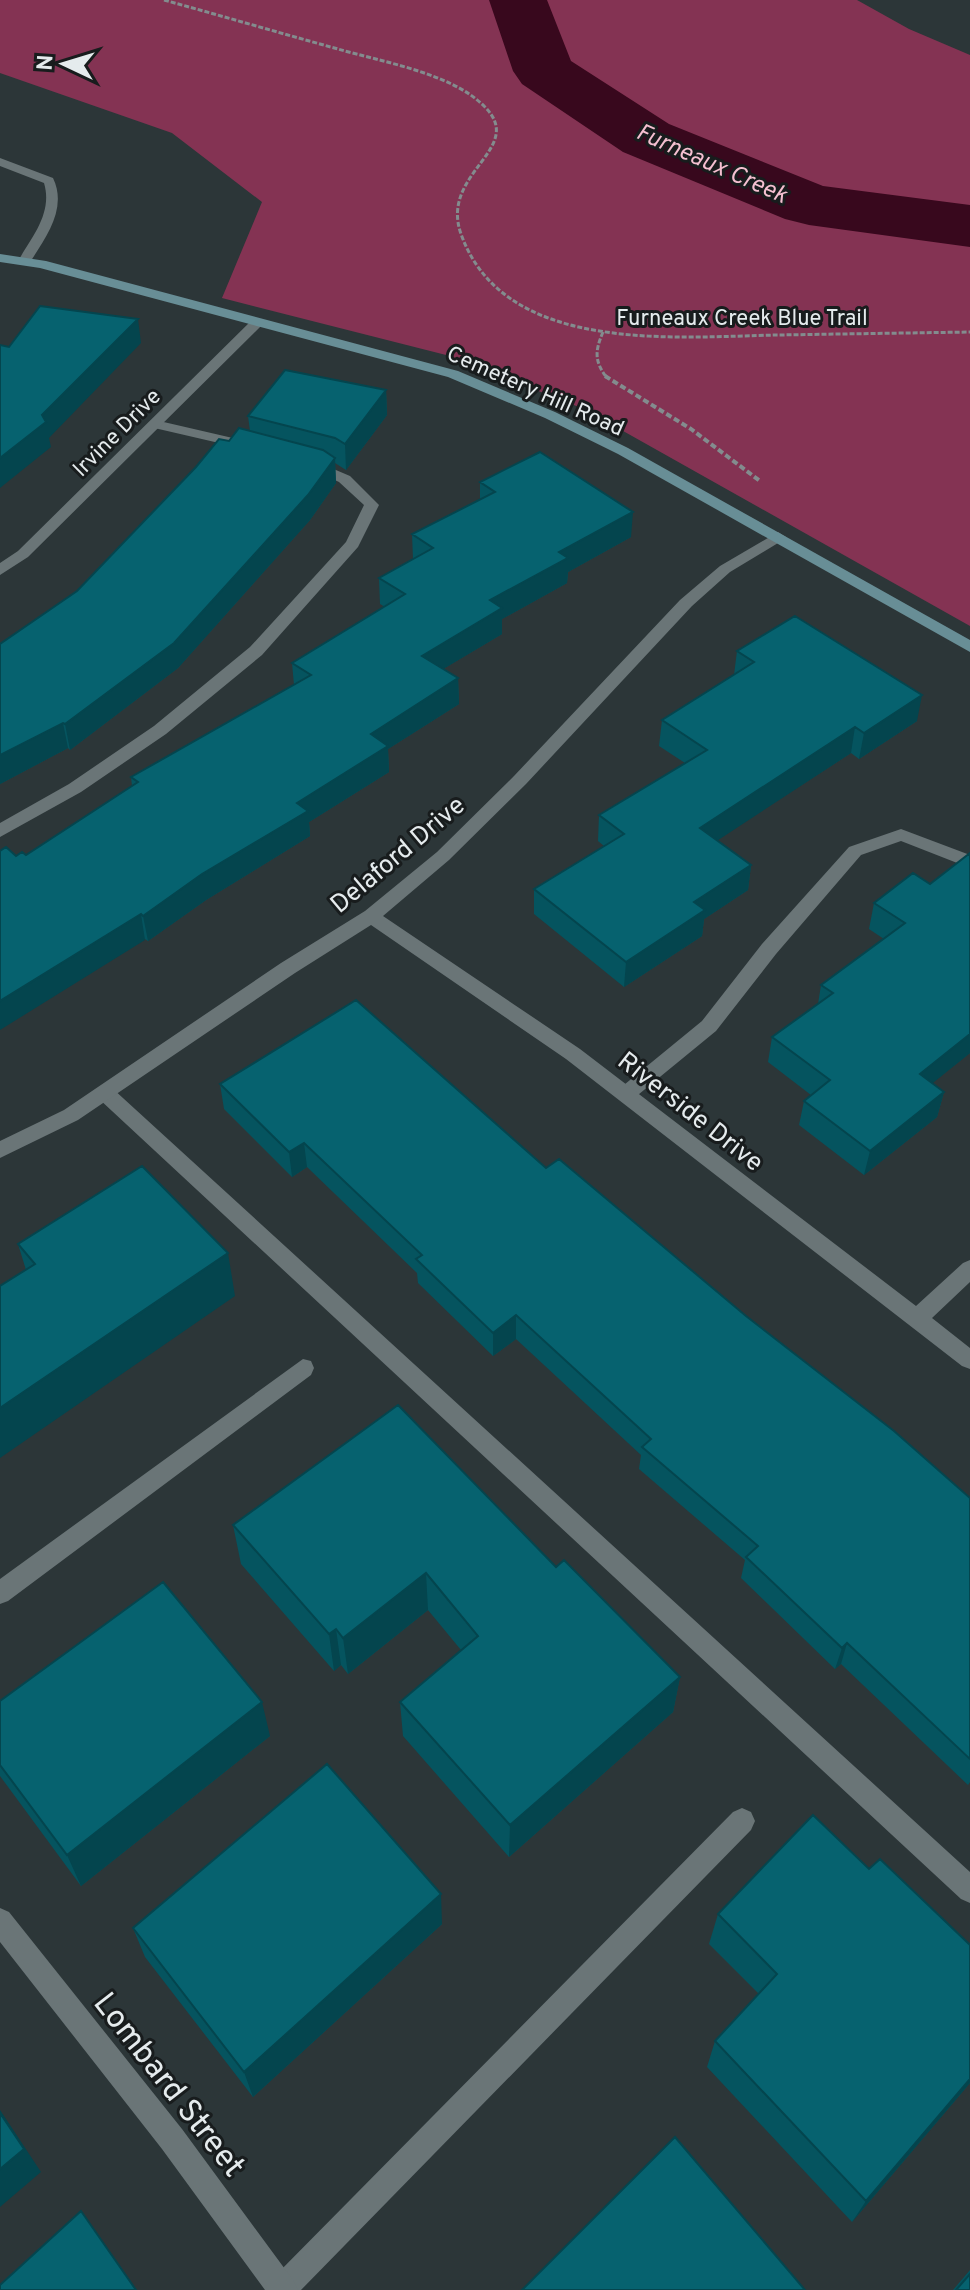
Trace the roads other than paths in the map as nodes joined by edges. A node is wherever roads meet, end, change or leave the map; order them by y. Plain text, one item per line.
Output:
1 (0, 162) edge
2 (0, 258) edge
3 (24, 261) junction
4 (259, 321) junction
5 (155, 424) junction
6 (260, 449) edge
7 (288, 457) edge
8 (778, 537) junction
9 (0, 570) edge
10 (970, 647) edge
11 (0, 831) edge
12 (970, 862) edge
13 (371, 916) junction
14 (105, 1093) junction
15 (626, 1094) junction
16 (0, 1150) edge
17 (970, 1269) edge
18 (918, 1318) junction
19 (970, 1360) edge
20 (303, 1368) dead end
21 (0, 1593) edge
22 (742, 1821) dead end
23 (970, 1890) edge
24 (0, 1921) edge
25 (283, 2289) edge

1 - 3 street
2 - 3 street, Cemetery Hill Road
3 - 4 street, Cemetery Hill Road
4 - 5 street, Irvine Drive
4 - 8 street, Cemetery Hill Road
5 - 6 street
5 - 9 street, Irvine Drive
7 - 11 street
8 - 10 street, Cemetery Hill Road
8 - 13 street, Delaford Drive
12 - 15 street
13 - 14 street, Delaford Drive
13 - 15 street, Riverside Drive
14 - 16 street, Delaford Drive
14 - 23 street
15 - 18 street, Riverside Drive
17 - 18 street
18 - 19 street, Riverside Drive
20 - 21 street
22 - 25 street
24 - 25 street, Lombard Street

